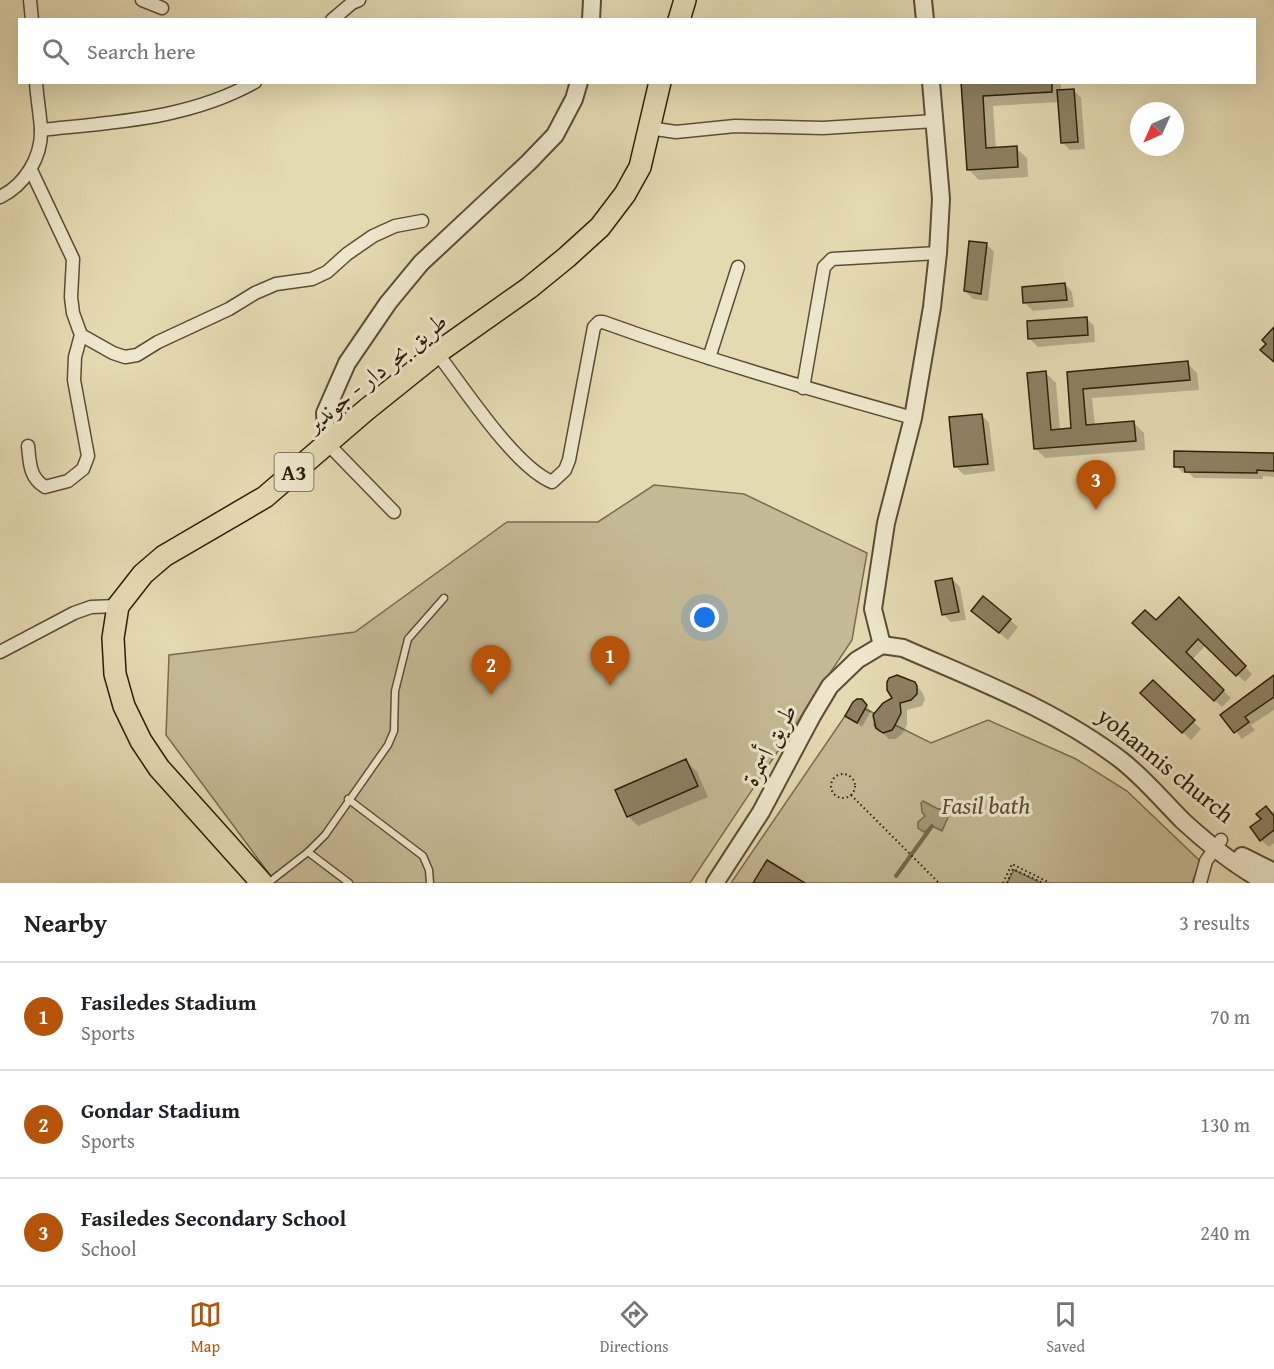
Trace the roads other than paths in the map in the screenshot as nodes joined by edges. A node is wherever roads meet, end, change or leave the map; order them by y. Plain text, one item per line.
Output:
1 (30, 0) edge
2 (142, 0) edge
3 (359, 0) edge
4 (592, 0) edge
5 (686, 0) edge
6 (923, 0) edge
7 (162, 8) dead end
8 (32, 18) edge
9 (334, 18) edge
10 (591, 18) edge
11 (680, 18) edge
12 (925, 18) edge
13 (36, 84) edge
14 (252, 84) edge
15 (578, 84) edge
16 (660, 84) edge
17 (931, 84) edge
18 (935, 121) junction
19 (649, 128) junction
20 (41, 130) junction
21 (31, 170) junction
22 (0, 197) edge
23 (422, 222) dead end
24 (938, 253) junction
25 (738, 267) dead end
26 (81, 335) junction
27 (437, 353) junction
28 (709, 358) junction
29 (803, 388) junction
30 (913, 418) junction
31 (327, 443) junction
32 (28, 446) dead end
33 (394, 512) dead end
34 (444, 598) dead end
35 (118, 606) junction
36 (882, 645) junction
37 (0, 652) edge
38 (348, 799) junction
39 (1218, 844) junction
40 (308, 852) junction
41 (1274, 872) edge
42 (262, 883) edge
43 (268, 883) edge
44 (349, 883) edge
45 (430, 883) edge
46 (715, 883) edge
47 (1200, 883) edge
48 (1267, 883) edge

1 - 8 street
2 - 7 street
3 - 9 street
4 - 10 street
5 - 11 highway
6 - 12 street
13 - 20 street
14 - 20 street
15 - 31 street
16 - 19 highway, طريق بحر دار - جوندير / A3
17 - 18 street
18 - 19 street
18 - 24 street
19 - 27 highway, طريق بحر دار - جوندير / A3
20 - 21 street
21 - 22 street
21 - 26 street
23 - 26 street
24 - 29 street
24 - 30 street
25 - 28 street
26 - 32 street
27 - 28 street
27 - 31 highway, طريق بحر دار - جوندير / A3
28 - 29 street
29 - 30 street
30 - 36 street
31 - 33 street
31 - 35 highway, طريق بحر دار - جوندير / A3
34 - 38 lane
35 - 37 street
35 - 42 highway, طريق بحر دار - جوندير / A3
36 - 39 street
36 - 46 street, طريق أسمرة
38 - 40 lane
38 - 45 lane
39 - 41 street, yohannis church
39 - 47 street
39 - 48 street
40 - 43 lane
40 - 44 lane

